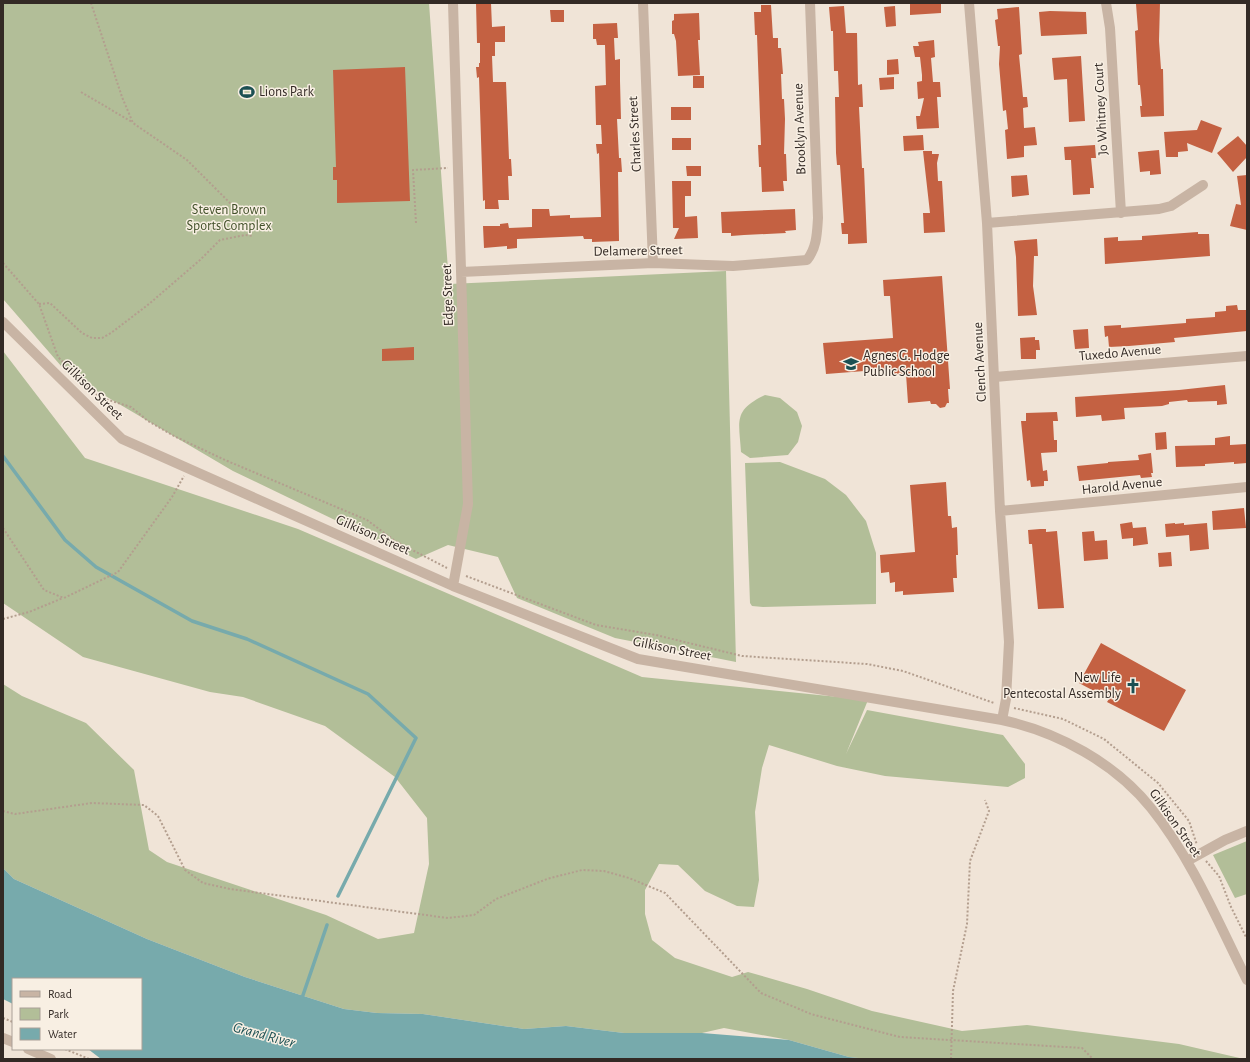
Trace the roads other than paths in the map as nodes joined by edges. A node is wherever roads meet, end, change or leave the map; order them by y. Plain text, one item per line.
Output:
1 (453, 3) edge
2 (643, 3) edge
3 (810, 3) edge
4 (969, 3) edge
5 (1106, 3) edge
6 (1203, 185) dead end
7 (1121, 213) junction
8 (987, 223) junction
9 (812, 253) joint
10 (653, 263) junction
11 (462, 272) junction
12 (3, 322) edge
13 (1247, 356) edge
14 (995, 377) junction
15 (1247, 488) edge
16 (1000, 511) junction
17 (453, 586) junction
18 (1002, 720) junction
19 (1247, 831) edge
20 (1186, 861) junction
21 (1247, 980) edge
22 (30, 1050) edge
23 (51, 1059) edge

1 - 11 street, Edge Street
2 - 10 street, Charles Street
3 - 9 street, Brooklyn Avenue
4 - 8 street, Clench Avenue
5 - 7 street, Jo Whitney Court
6 - 7 street
7 - 8 street
8 - 14 street, Clench Avenue
9 - 10 street, Delamere Street
10 - 11 street, Delamere Street
11 - 17 street, Edge Street
12 - 17 street, Gilkison Street
13 - 14 street, Tuxedo Avenue
14 - 16 street, Clench Avenue
15 - 16 street, Harold Avenue
16 - 18 street, Clench Avenue
17 - 18 street, Gilkison Street
18 - 20 street, Gilkison Street
19 - 20 street
20 - 21 street, Gilkison Street
22 - 23 street

